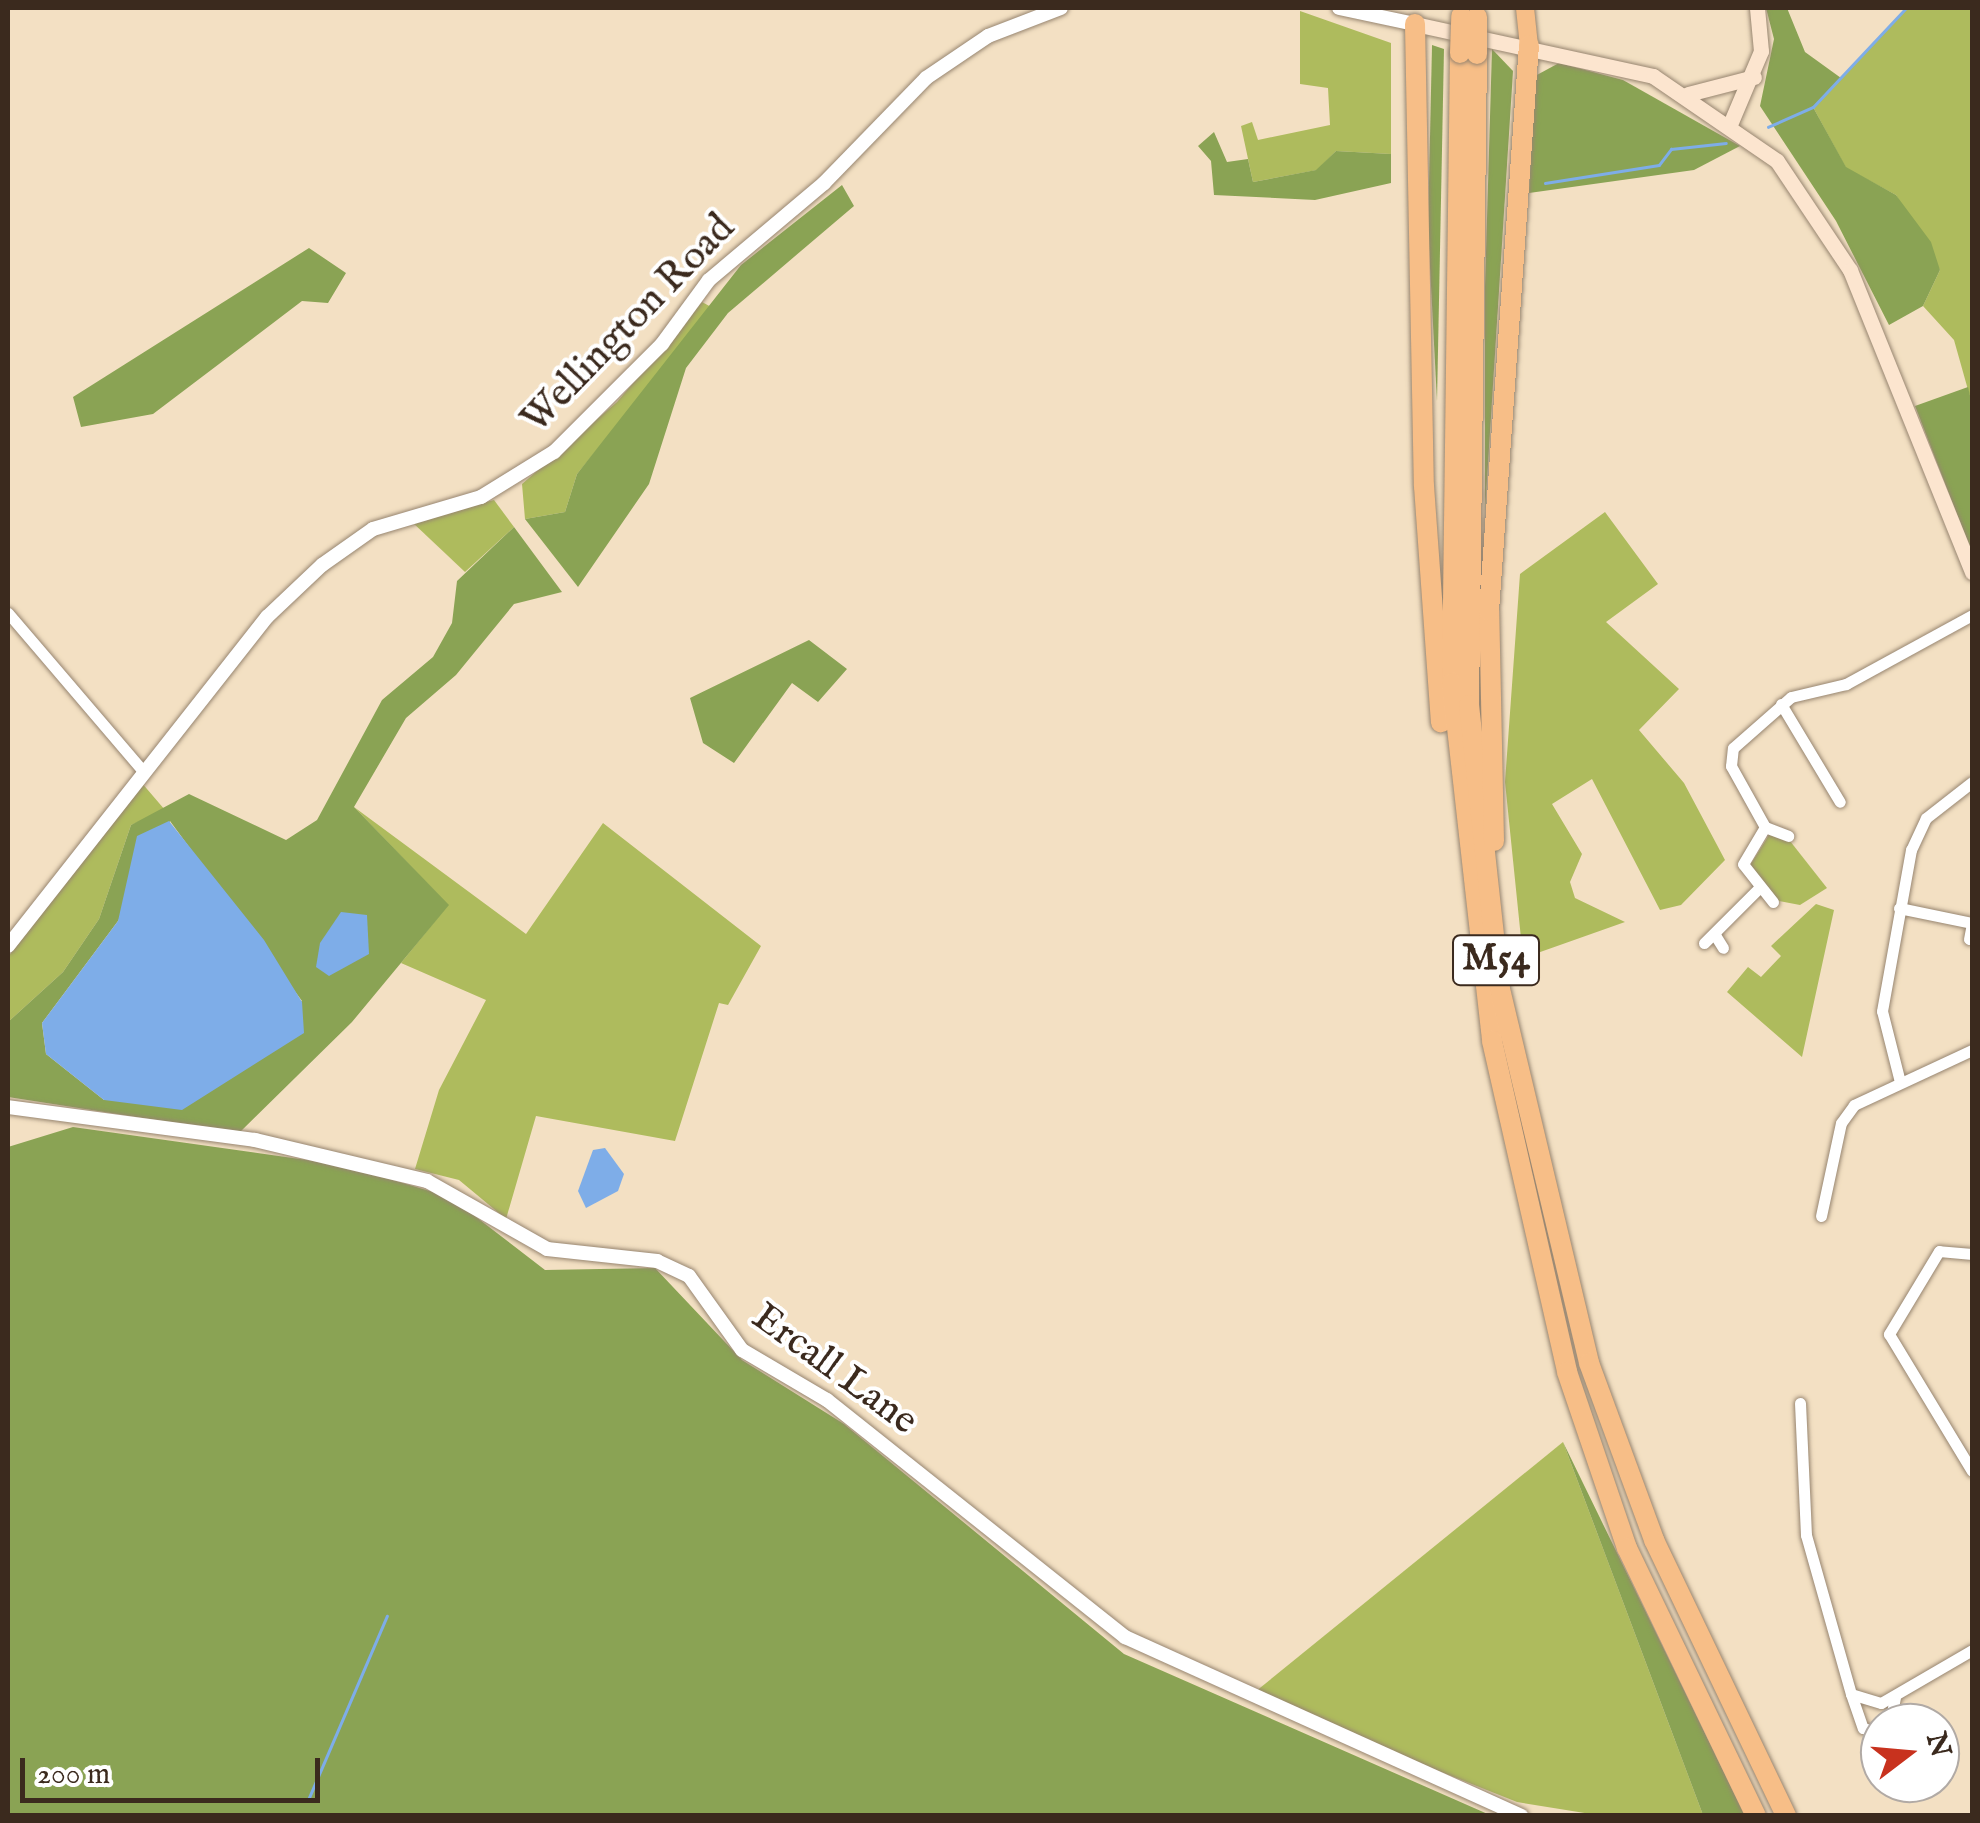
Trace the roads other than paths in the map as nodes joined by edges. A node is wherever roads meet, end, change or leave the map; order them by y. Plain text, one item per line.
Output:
1 (1061, 8) edge
2 (1340, 8) edge
3 (1525, 8) edge
4 (1757, 8) edge
5 (1038, 10) edge
6 (1470, 12) edge
7 (1416, 16) edge
8 (1528, 45) junction
9 (1468, 53) junction
10 (1754, 76) junction
11 (1688, 94) junction
12 (1731, 122) junction
13 (1972, 572) edge
14 (8, 612) edge
15 (1972, 615) edge
16 (1781, 704) junction
17 (142, 771) junction
18 (1972, 782) edge
19 (1829, 792) junction
20 (1818, 802) dead end
21 (1840, 802) dead end
22 (1765, 827) junction
23 (1788, 836) dead end
24 (1464, 837) junction
25 (1760, 888) junction
26 (1773, 902) dead end
27 (1899, 908) junction
28 (1972, 923) edge
29 (1715, 934) junction
30 (1969, 939) dead end
31 (1704, 943) dead end
32 (8, 946) edge
33 (1723, 948) dead end
34 (1972, 1050) edge
35 (1516, 1074) junction
36 (1900, 1082) junction
37 (8, 1107) edge
38 (1821, 1216) dead end
39 (1972, 1254) edge
40 (1800, 1403) dead end
41 (1972, 1471) edge
42 (1972, 1650) edge
43 (1851, 1694) junction
44 (1896, 1697) junction
45 (1895, 1703) edge
46 (1860, 1720) edge
47 (1522, 1816) edge
48 (1756, 1816) edge
49 (1786, 1816) edge

1 - 5 street, Wellington Road
2 - 7 street
3 - 8 highway
4 - 10 main road
5 - 17 street, Wellington Road
6 - 9 highway, M54, bridge
7 - 8 main road
7 - 24 highway, M54
8 - 11 main road
8 - 35 highway, M54
9 - 24 highway, M54
9 - 35 highway, M54
10 - 11 main road
10 - 12 main road
11 - 12 main road
12 - 13 main road
14 - 17 street
15 - 16 street
16 - 19 street
16 - 22 street
17 - 32 street, Wellington Road
18 - 27 street
19 - 20 street
19 - 21 street
22 - 23 street
22 - 25 street
24 - 48 highway, M54
25 - 26 street
25 - 29 street
27 - 28 street
27 - 36 street
28 - 30 street
29 - 31 street
29 - 33 street
34 - 36 street
35 - 49 highway, M54
36 - 38 street
37 - 47 street, Ercall Lane
39 - 41 street
40 - 43 street
42 - 44 street
43 - 44 street
43 - 46 street
44 - 45 street

